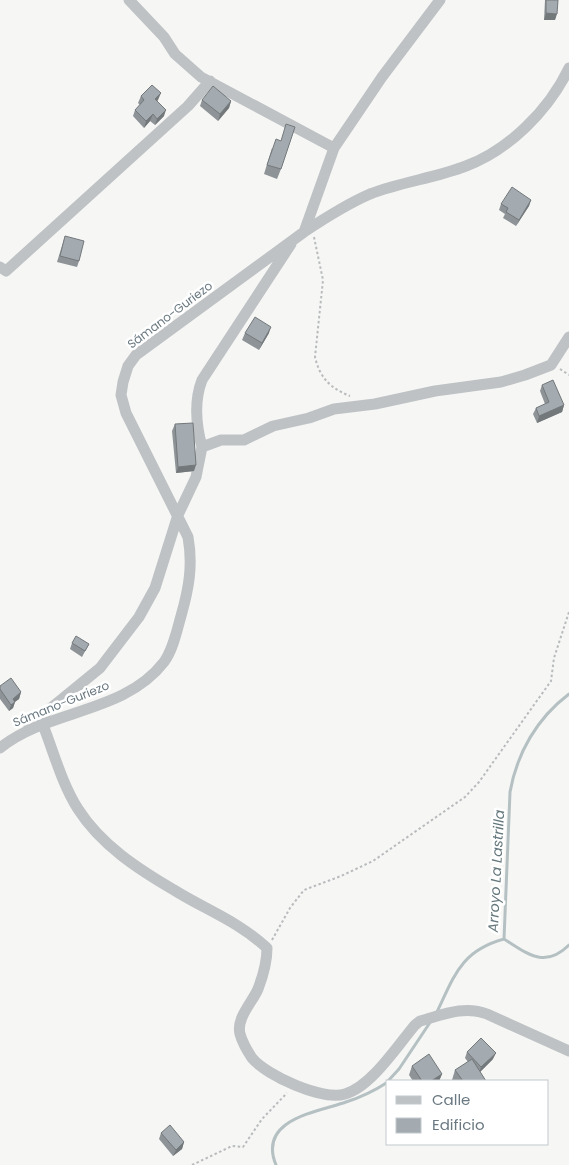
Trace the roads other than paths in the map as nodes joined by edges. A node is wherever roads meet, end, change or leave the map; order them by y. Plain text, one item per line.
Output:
1 (128, 0) edge
2 (440, 0) edge
3 (569, 68) edge
4 (210, 81) junction
5 (334, 148) junction
6 (308, 230) junction
7 (292, 241) junction
8 (0, 267) edge
9 (569, 337) edge
10 (202, 447) junction
11 (178, 515) junction
12 (43, 725) junction
13 (20, 734) junction
14 (0, 748) edge
15 (569, 1052) edge

1 - 4 street
2 - 5 street
3 - 6 street, Sámano-Guriezo
4 - 5 street
4 - 8 street
5 - 6 street
6 - 7 street, Sámano-Guriezo
7 - 10 street
7 - 11 street, Sámano-Guriezo
9 - 10 street
10 - 11 street
11 - 12 street, Sámano-Guriezo
11 - 13 street
12 - 13 street, Sámano-Guriezo
12 - 15 street
13 - 14 street, Sámano-Guriezo

